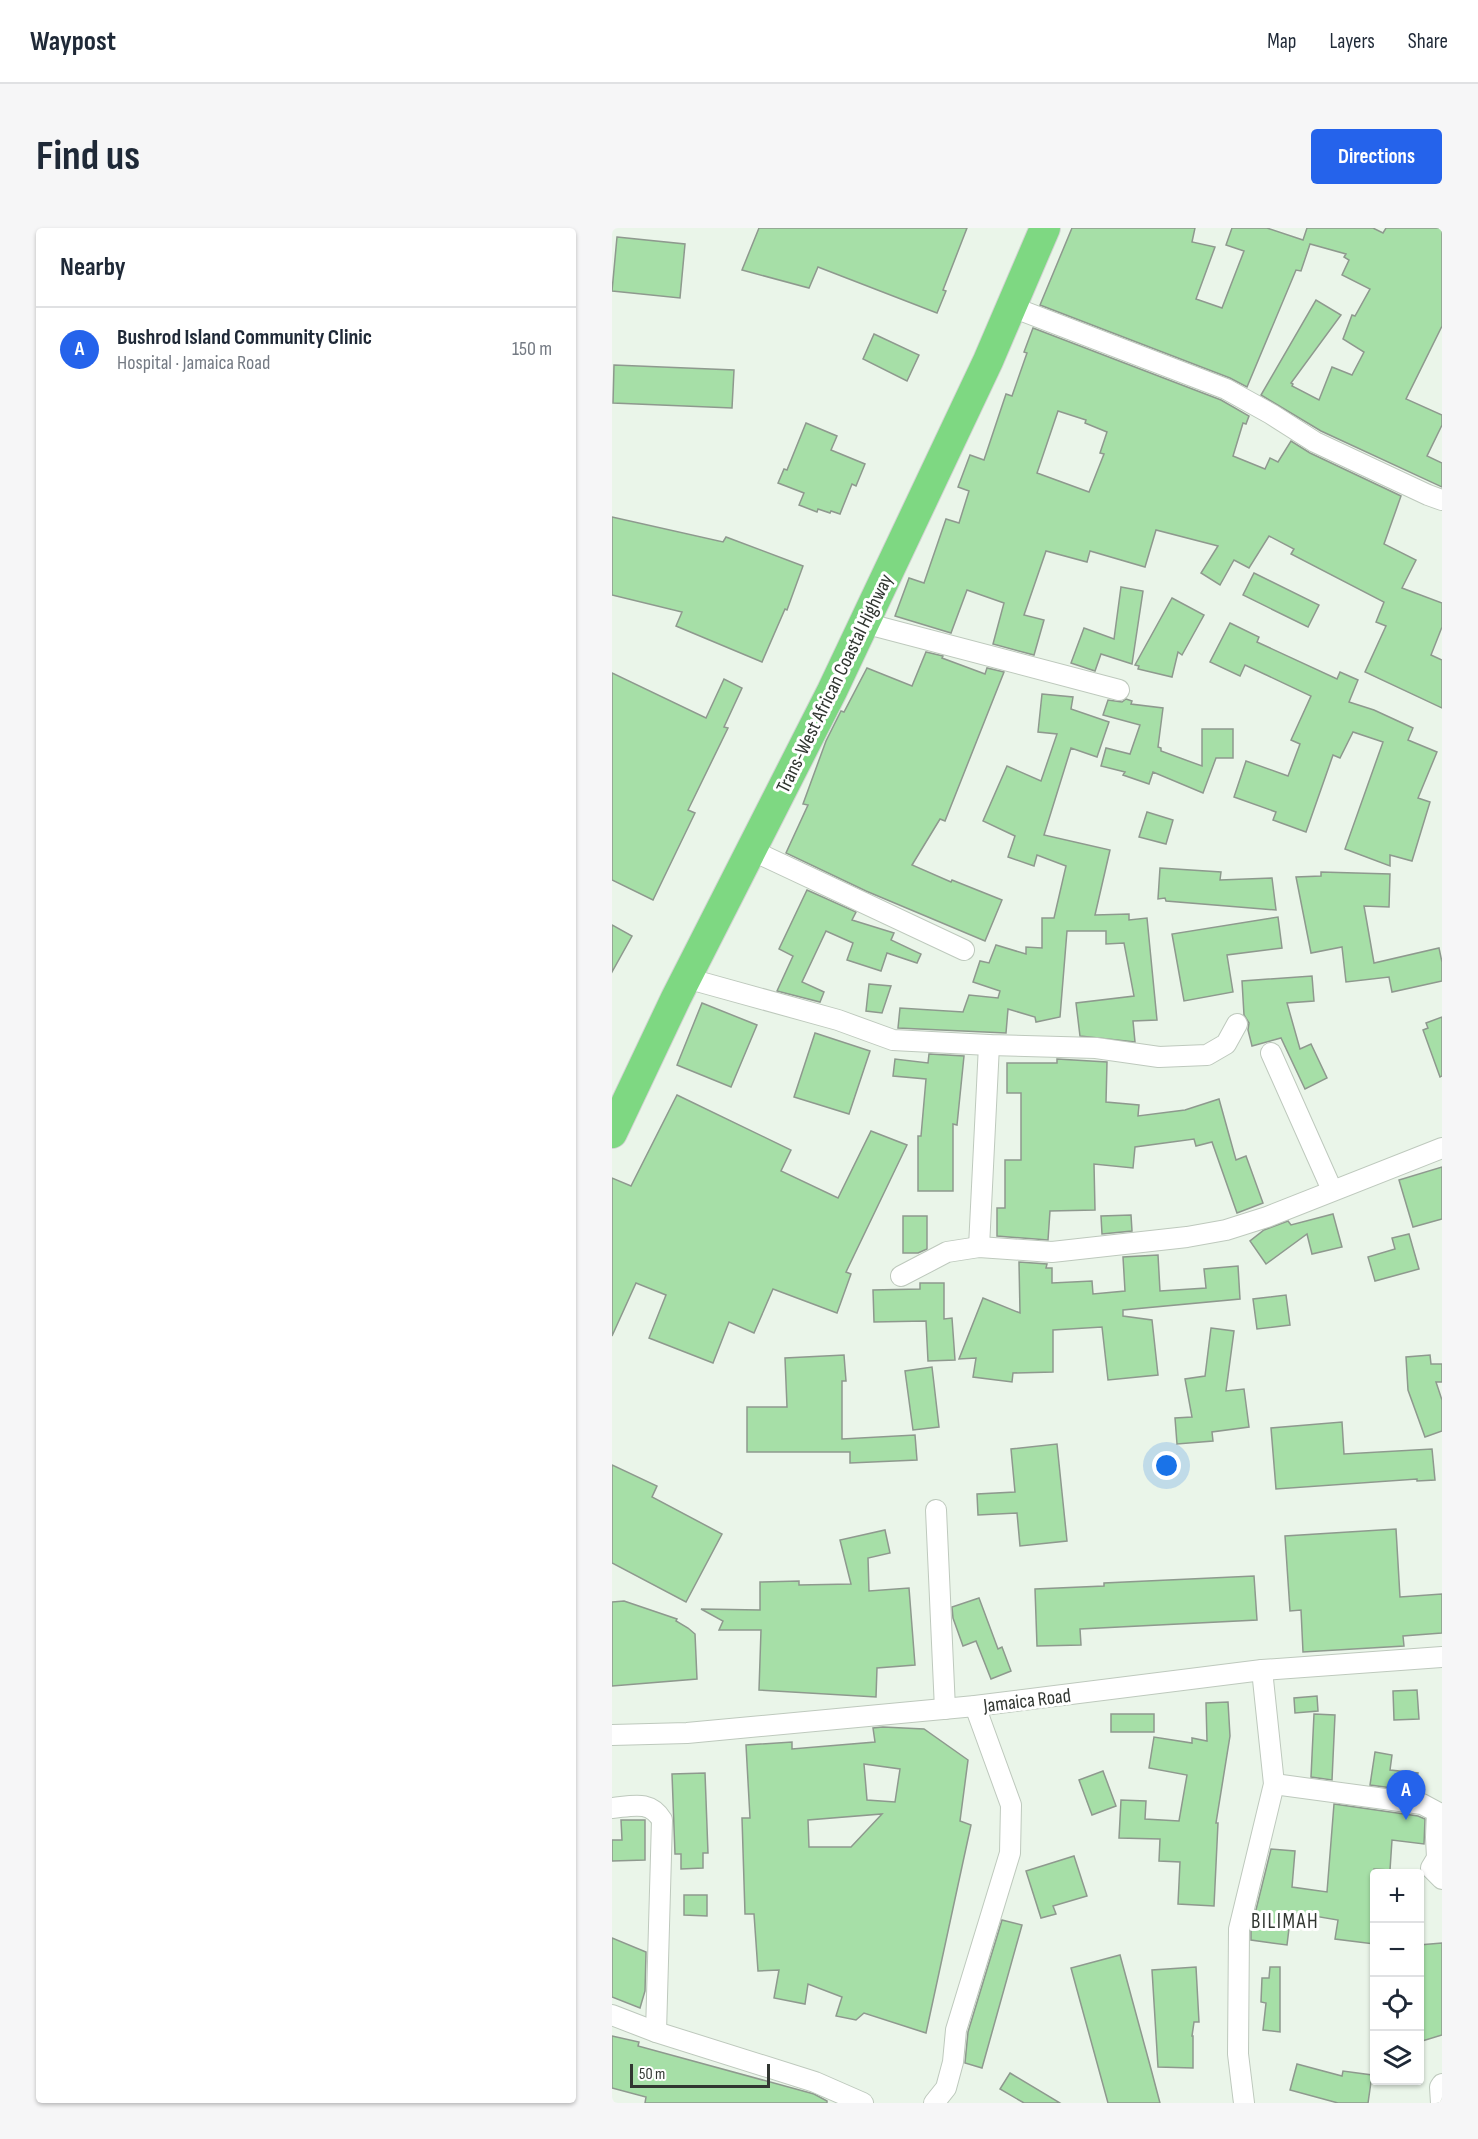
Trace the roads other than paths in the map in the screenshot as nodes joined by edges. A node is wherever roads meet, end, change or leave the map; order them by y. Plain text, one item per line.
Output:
1 (1045, 228) edge
2 (1012, 307) junction
3 (1442, 500) edge
4 (864, 623) junction
5 (1119, 690) dead end
6 (751, 850) junction
7 (964, 950) dead end
8 (686, 978) junction
9 (1237, 1024) dead end
10 (989, 1045) junction
11 (1271, 1053) dead end
12 (612, 1133) edge
13 (1442, 1148) edge
14 (1332, 1190) junction
15 (979, 1247) junction
16 (901, 1276) dead end
17 (936, 1510) dead end
18 (1442, 1657) edge
19 (1262, 1670) junction
20 (975, 1706) junction
21 (945, 1709) junction
22 (612, 1735) edge
23 (1274, 1784) junction
24 (612, 1808) edge
25 (1442, 1879) edge
26 (612, 2014) edge
27 (656, 2032) junction
28 (1442, 2084) edge
29 (863, 2103) edge
30 (934, 2103) edge
31 (1244, 2103) edge
32 (1441, 2103) edge

1 - 2 highway, Trans-West African Coastal Highway
2 - 3 street
2 - 4 highway, Trans-West African Coastal Highway
4 - 5 street
4 - 6 highway, Trans-West African Coastal Highway
6 - 7 street
6 - 8 highway, Trans-West African Coastal Highway
8 - 10 street
8 - 12 highway, Trans-West African Coastal Highway
9 - 10 street
10 - 15 street
11 - 14 street
13 - 14 street
14 - 15 street
15 - 16 street
17 - 21 street
18 - 19 street, Jamaica Road
19 - 20 street, Jamaica Road
19 - 23 street
20 - 21 street, Jamaica Road
20 - 30 street
21 - 22 street, Jamaica Road
23 - 25 street
23 - 31 street
24 - 27 street
26 - 27 street
27 - 29 street
28 - 32 street

